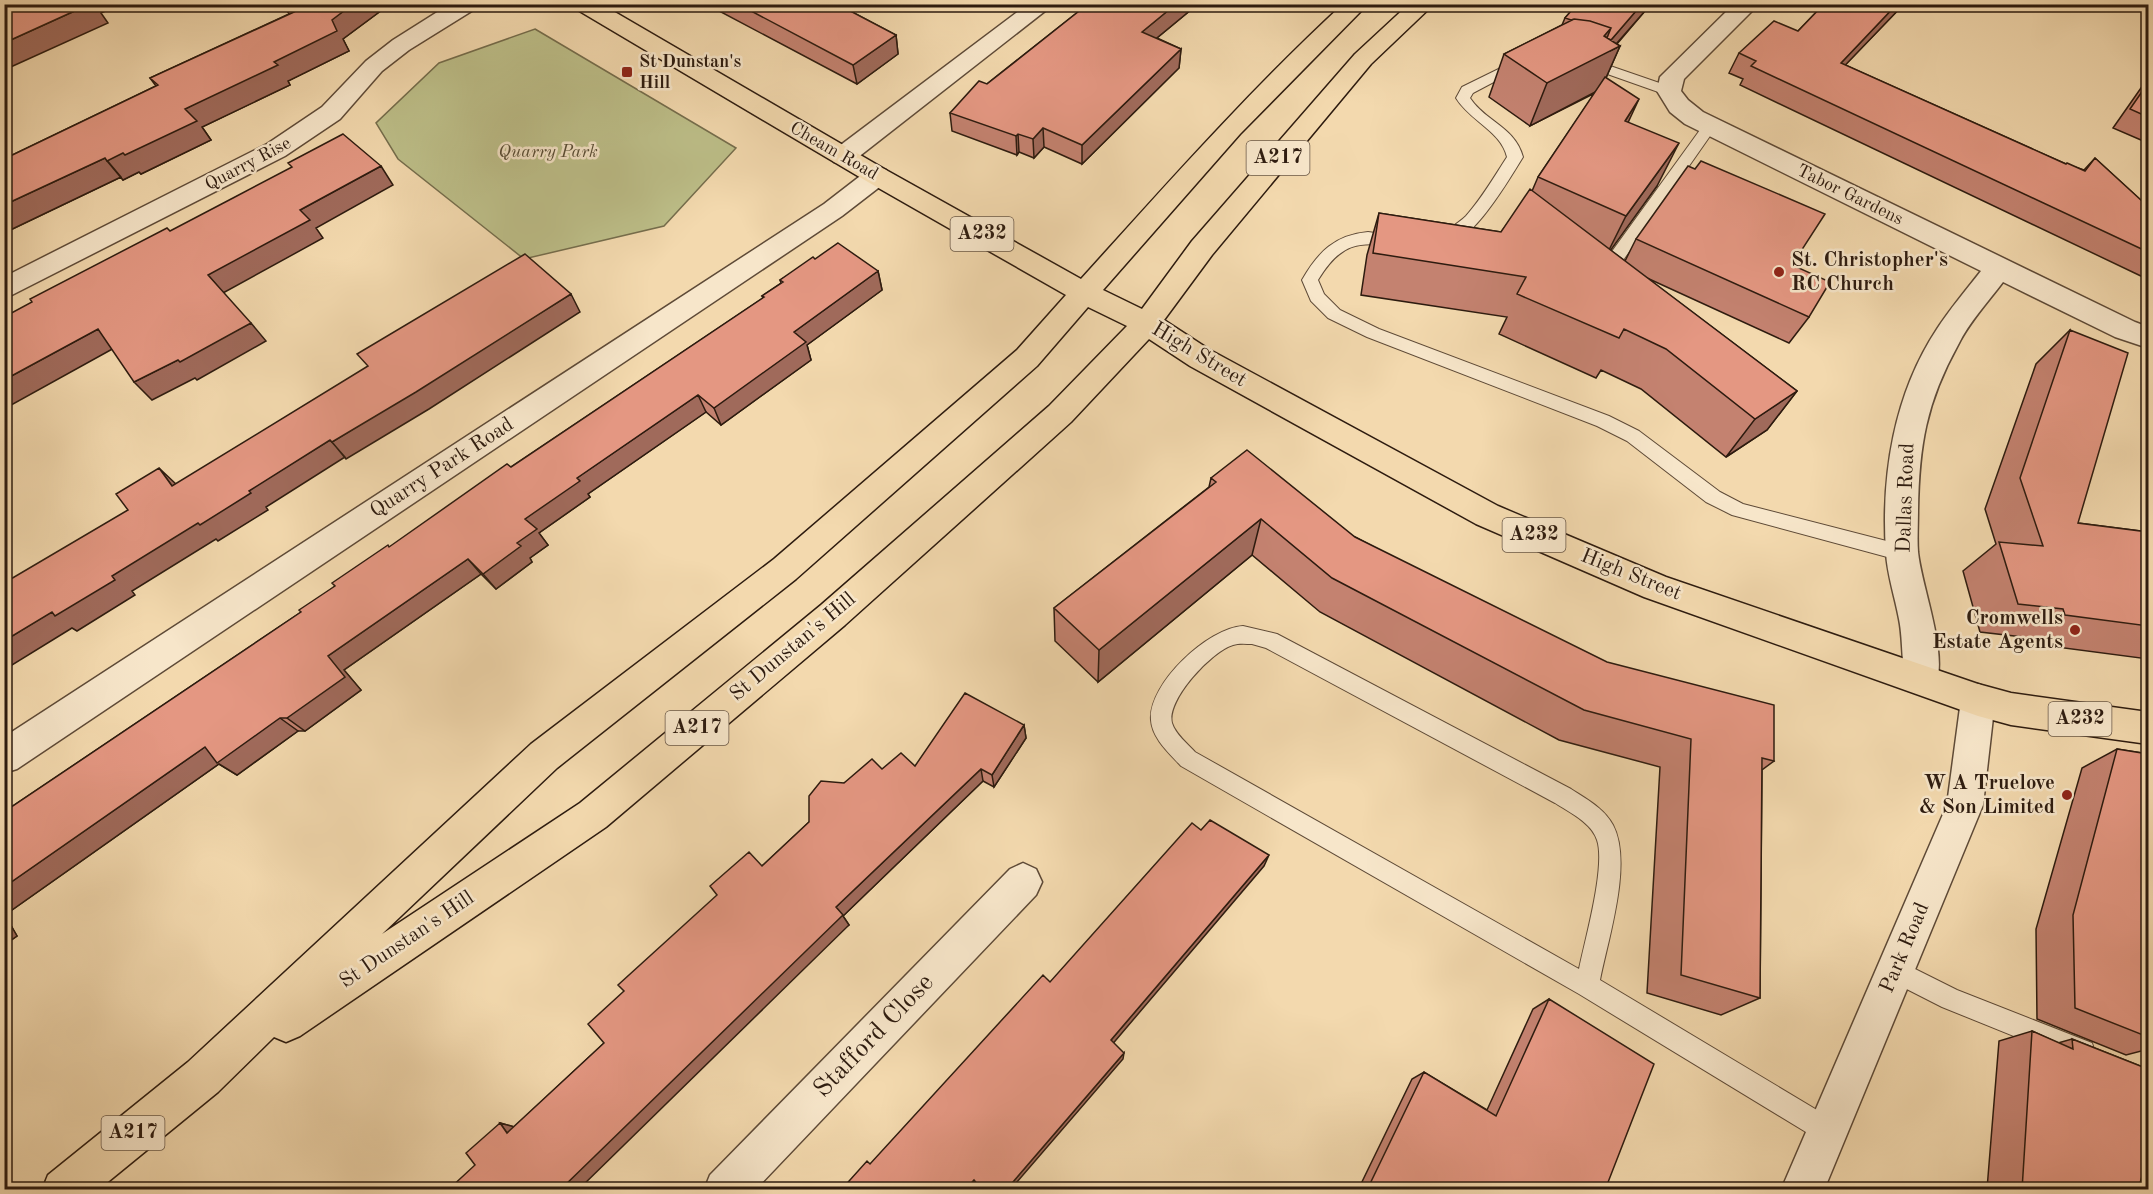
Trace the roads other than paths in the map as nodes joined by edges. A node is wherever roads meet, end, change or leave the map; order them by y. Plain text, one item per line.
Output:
1 (467, 4) edge
2 (584, 4) edge
3 (1043, 4) edge
4 (1357, 4) edge
5 (1423, 4) edge
6 (1748, 4) edge
7 (1535, 55) edge
8 (1565, 56) edge
9 (1669, 91) junction
10 (1710, 126) junction
11 (843, 156) junction
12 (878, 176) junction
13 (1998, 268) junction
14 (1606, 272) edge
15 (4, 289) edge
16 (1086, 294) junction
17 (1147, 323) junction
18 (2148, 337) edge
19 (1902, 553) junction
20 (1922, 680) junction
21 (1978, 699) junction
22 (2148, 728) edge
23 (4, 757) edge
24 (1023, 882) dead end
25 (1895, 971) junction
26 (1587, 986) junction
27 (2109, 1062) edge
28 (203, 1077) junction
29 (1828, 1131) junction
30 (63, 1190) edge
31 (725, 1190) edge
32 (1802, 1190) edge

1 - 15 street, Quarry Rise
2 - 11 highway, Cheam Road / A232
3 - 11 street
4 - 16 highway, A217
5 - 17 highway, A217
6 - 9 street
7 - 19 lane
8 - 9 lane
9 - 10 street, Tabor Gardens
10 - 13 street, Tabor Gardens
10 - 14 lane
11 - 12 highway, Cheam Road / A232
12 - 16 highway, Cheam Road / A232
12 - 23 street, Quarry Park Road
13 - 18 street, Tabor Gardens
13 - 19 street, Dallas Road
16 - 17 highway, High Street / A232
16 - 28 highway, St Dunstan's Hill / A217
17 - 20 highway, High Street / A232
17 - 28 highway, St Dunstan's Hill / A217
19 - 20 street, Dallas Road
20 - 21 highway, High Street / A232
21 - 22 highway, High Street / A232
21 - 25 street, Park Road
24 - 31 street, Stafford Close
25 - 27 lane
25 - 29 street, Park Road
26 - 26 lane
26 - 29 lane
28 - 30 highway, St Dunstan's Hill / A217
29 - 32 street, Park Road

